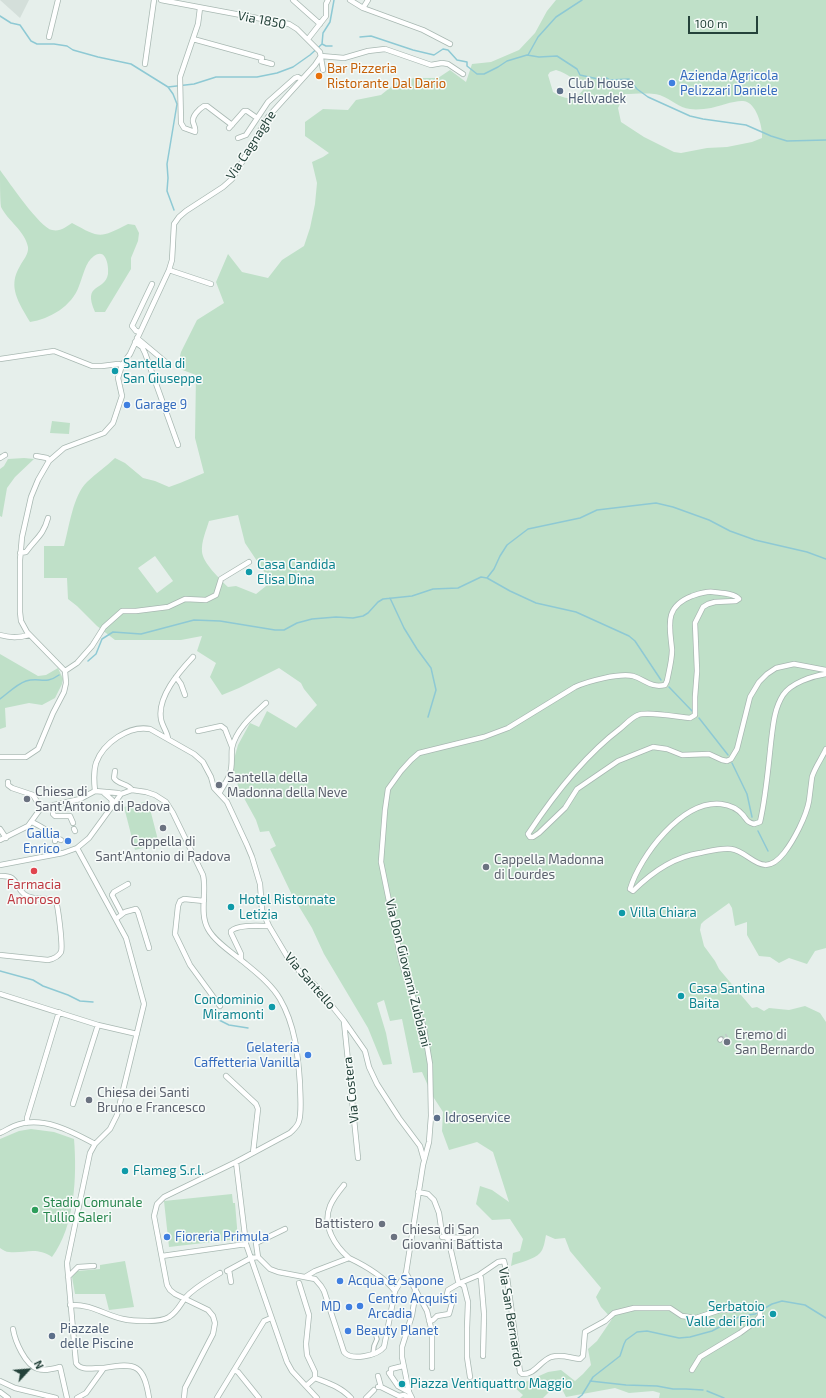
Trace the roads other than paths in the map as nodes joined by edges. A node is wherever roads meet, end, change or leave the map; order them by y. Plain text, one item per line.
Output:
1 (58, 0) edge
2 (154, 0) edge
3 (161, 0) edge
4 (293, 0) edge
5 (328, 0) edge
6 (350, 0) edge
7 (368, 0) edge
8 (200, 8) junction
9 (363, 8) junction
10 (320, 24) junction
11 (49, 36) dead end
12 (193, 39) junction
13 (308, 39) junction
14 (450, 44) dead end
15 (320, 54) junction
16 (145, 64) dead end
17 (272, 64) dead end
18 (323, 70) dead end
19 (462, 74) dead end
20 (301, 79) junction
21 (257, 118) junction
22 (238, 138) dead end
23 (169, 270) junction
24 (152, 284) dead end
25 (211, 284) dead end
26 (140, 332) junction
27 (136, 340) junction
28 (0, 359) edge
29 (168, 364) dead end
30 (122, 366) junction
31 (178, 445) dead end
32 (5, 455) dead end
33 (36, 456) dead end
34 (0, 458) edge
35 (50, 461) junction
36 (48, 518) dead end
37 (20, 552) junction
38 (249, 562) dead end
39 (0, 635) edge
40 (29, 635) junction
41 (193, 657) dead end
42 (826, 670) edge
43 (65, 671) junction
44 (826, 674) edge
45 (176, 677) junction
46 (185, 695) dead end
47 (266, 703) dead end
48 (198, 731) dead end
49 (168, 739) junction
50 (232, 747) junction
51 (826, 749) edge
52 (0, 757) edge
53 (115, 771) dead end
54 (8, 782) dead end
55 (132, 790) junction
56 (95, 791) junction
57 (220, 792) junction
58 (104, 793) junction
59 (122, 794) junction
60 (53, 805) junction
61 (111, 807) junction
62 (40, 810) junction
63 (32, 822) junction
64 (73, 823) dead end
65 (0, 829) edge
66 (6, 838) junction
67 (0, 840) edge
68 (61, 840) dead end
69 (77, 848) junction
70 (0, 866) edge
71 (0, 876) edge
72 (128, 884) dead end
73 (204, 901) junction
74 (122, 914) junction
75 (116, 919) junction
76 (269, 926) junction
77 (149, 948) dead end
78 (0, 955) edge
79 (241, 960) junction
80 (0, 994) edge
81 (220, 1006) dead end
82 (59, 1012) junction
83 (344, 1021) junction
84 (98, 1025) junction
85 (137, 1034) junction
86 (226, 1076) dead end
87 (74, 1104) dead end
88 (28, 1123) junction
89 (0, 1133) edge
90 (95, 1144) junction
91 (253, 1153) junction
92 (358, 1158) dead end
93 (424, 1160) junction
94 (236, 1162) junction
95 (344, 1185) dead end
96 (418, 1192) junction
97 (285, 1229) dead end
98 (475, 1229) dead end
99 (444, 1238) junction
100 (246, 1244) junction
101 (162, 1256) junction
102 (258, 1257) junction
103 (251, 1258) junction
104 (349, 1258) junction
105 (94, 1266) dead end
106 (220, 1273) dead end
107 (406, 1273) junction
108 (479, 1275) junction
109 (68, 1277) junction
110 (305, 1277) junction
111 (231, 1282) dead end
112 (460, 1283) junction
113 (298, 1284) dead end
114 (415, 1289) junction
115 (395, 1291) junction
116 (185, 1299) junction
117 (70, 1305) junction
118 (271, 1318) junction
119 (429, 1321) junction
120 (13, 1329) dead end
121 (376, 1336) dead end
122 (373, 1354) junction
123 (483, 1356) dead end
124 (403, 1366) junction
125 (104, 1368) junction
126 (432, 1368) dead end
127 (234, 1370) junction
128 (692, 1370) dead end
129 (378, 1376) dead end
130 (470, 1377) dead end
131 (314, 1378) junction
132 (0, 1381) edge
133 (306, 1386) junction
134 (378, 1388) junction
135 (0, 1392) edge
136 (409, 1392) junction
137 (8, 1398) edge
138 (56, 1398) edge
139 (67, 1398) edge
140 (77, 1398) edge
141 (149, 1398) edge
142 (184, 1398) edge
143 (217, 1398) edge
144 (259, 1398) edge
145 (317, 1398) edge
146 (351, 1398) edge
147 (366, 1398) edge
148 (409, 1398) edge
149 (412, 1398) edge

1 - 11 street
2 - 16 street
3 - 8 street, Via 1850
4 - 10 street
5 - 10 street
6 - 9 street
7 - 9 street
8 - 12 street
8 - 13 street, Via 1850
9 - 14 street
10 - 13 street
12 - 17 street
12 - 21 street
13 - 15 street, Via 1850
15 - 18 street
15 - 19 street
15 - 20 street, Via Cagnaghe
20 - 21 street, Via Cagnaghe
20 - 23 street, Via Cagnaghe
21 - 22 street, Via Cagnaghe
23 - 25 street
23 - 26 street, Via Cagnaghe
24 - 26 street
26 - 27 street, Via Cagnaghe
27 - 29 street
27 - 30 street, Via Cagnaghe
27 - 31 street
28 - 30 street
30 - 35 street, Via Cagnaghe
32 - 34 street
33 - 35 street
35 - 37 street, Via Cagnaghe
36 - 37 street
37 - 40 street, Via Cagnaghe
38 - 43 street
39 - 40 street
40 - 43 street, Via Cagnaghe
41 - 45 street
42 - 93 street, Via Don Giovanni Zubbiani
43 - 52 street
44 - 51 street
45 - 46 street
45 - 49 street
47 - 50 street
48 - 50 street
49 - 56 street, Via Santello
49 - 57 street, Via Santello
50 - 57 street
53 - 55 street
54 - 62 street
55 - 59 street
55 - 73 street
56 - 58 street
56 - 60 street
57 - 76 street, Via Santello
58 - 59 street
58 - 61 street
59 - 61 street
60 - 62 street
60 - 64 street
61 - 69 street
62 - 63 street
63 - 66 street
63 - 68 street
65 - 66 street
66 - 67 street
69 - 70 street
69 - 75 street
71 - 78 street
72 - 74 street
73 - 79 street
73 - 81 street
74 - 75 street
74 - 77 street
75 - 85 street
76 - 79 street
76 - 83 street, Via Santello
79 - 91 street
80 - 82 street
82 - 84 street
82 - 88 street
83 - 92 street, Via Costera
83 - 93 street, Via Santello
84 - 85 street
84 - 87 street
85 - 90 street
86 - 91 street
88 - 89 street
88 - 90 street
90 - 109 street
91 - 94 street
93 - 96 street
94 - 100 street
94 - 101 street
95 - 104 street
96 - 99 street
96 - 107 street
97 - 102 street
98 - 99 street
99 - 112 street
100 - 101 street
100 - 103 street
101 - 116 street
102 - 103 street
102 - 110 street
103 - 111 street
103 - 118 street
104 - 110 street
104 - 115 street
105 - 109 street
106 - 116 street
107 - 114 street
107 - 115 street
108 - 112 street, Via San Bernardo
108 - 123 street, Via San Bernardo
108 - 128 street, Via San Bernardo
109 - 117 street
110 - 122 street
112 - 119 street, Via San Bernardo
112 - 130 street
113 - 131 street
114 - 119 street
114 - 124 street
115 - 122 street
116 - 117 street
116 - 142 street
117 - 125 street
118 - 127 street
118 - 133 street
119 - 126 street
120 - 139 street
121 - 122 street
124 - 136 street
124 - 136 street
125 - 140 street
125 - 141 street
127 - 143 street
127 - 144 street
129 - 134 street
131 - 133 street
131 - 146 street
132 - 138 street
133 - 145 street
134 - 147 street
134 - 148 street
135 - 137 street
136 - 149 street

